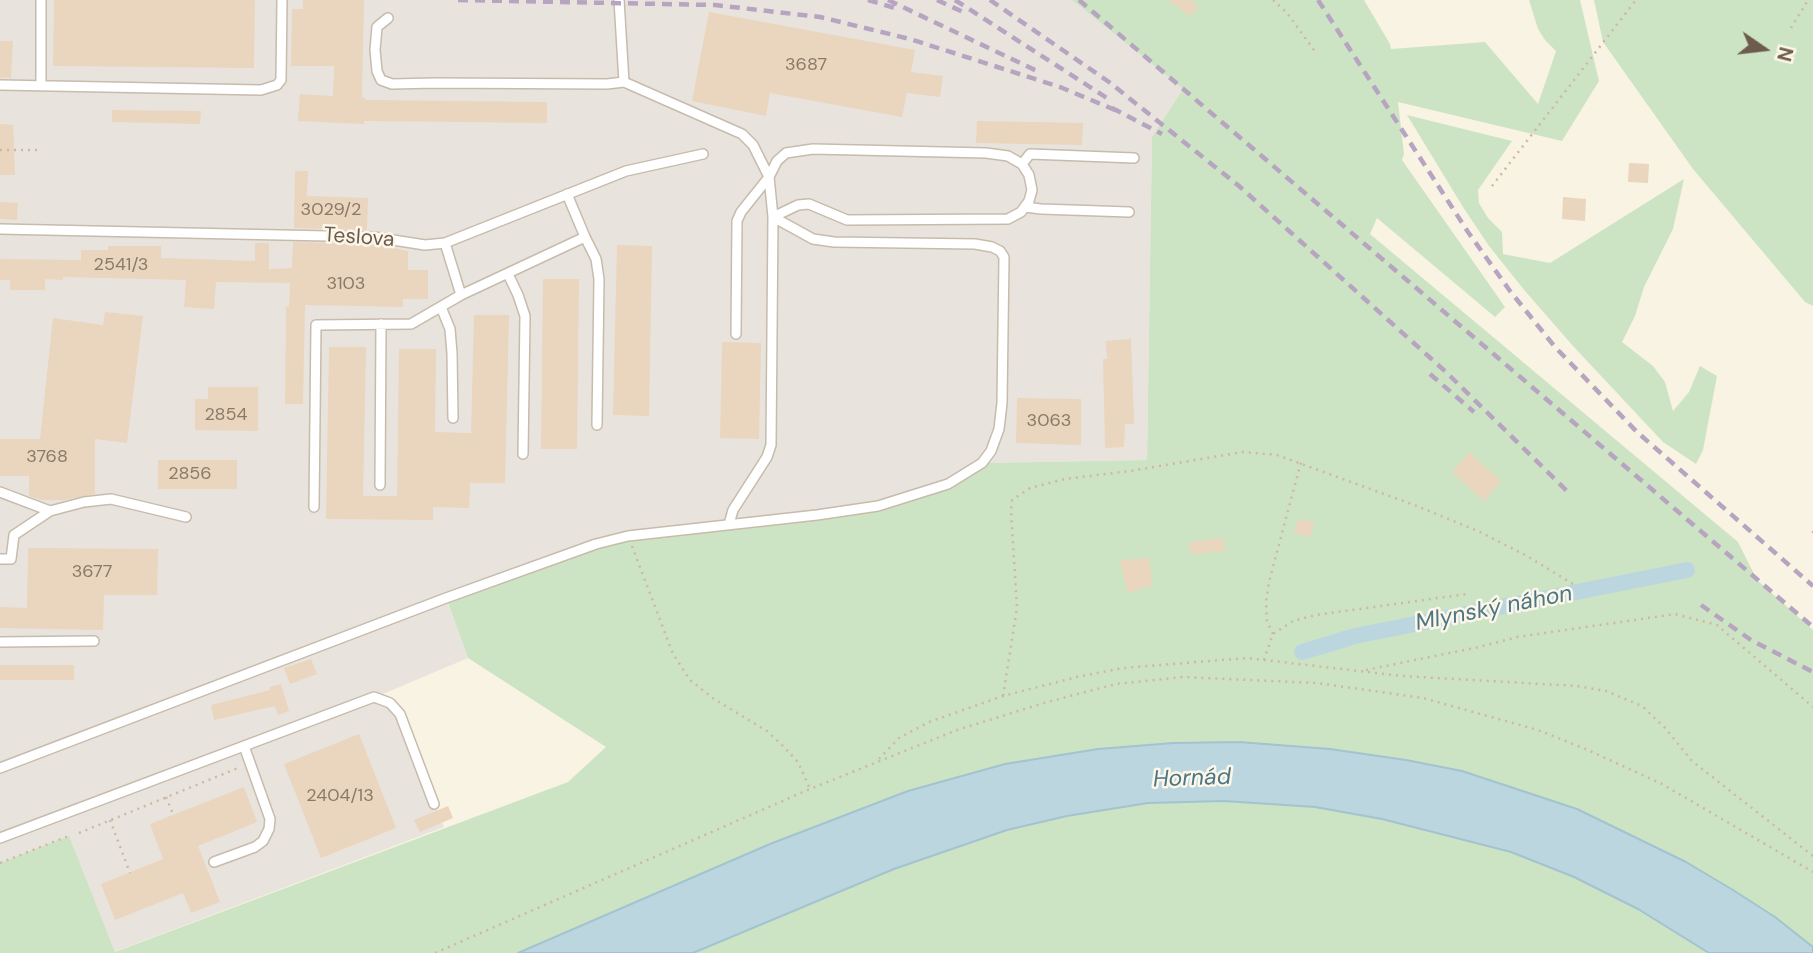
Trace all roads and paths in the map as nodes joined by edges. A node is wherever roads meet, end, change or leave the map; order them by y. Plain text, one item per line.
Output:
1 (41, 0) edge
2 (282, 0) edge
3 (620, 0) edge
4 (1273, 0) edge
5 (1636, 0) edge
6 (1808, 0) edge
7 (388, 18) dead end
8 (1791, 28) dead end
9 (1314, 50) dead end
10 (624, 82) junction
11 (0, 85) edge
12 (41, 86) junction
13 (0, 150) edge
14 (40, 150) dead end
15 (703, 154) dead end
16 (1133, 158) dead end
17 (1022, 164) junction
18 (769, 177) junction
19 (1492, 186) dead end
20 (567, 194) junction
21 (1025, 207) junction
22 (1129, 212) dead end
23 (773, 217) junction
24 (0, 229) edge
25 (585, 237) junction
26 (445, 243) junction
27 (508, 274) junction
28 (461, 295) junction
29 (441, 307) junction
30 (381, 324) junction
31 (736, 334) dead end
32 (453, 418) dead end
33 (597, 425) dead end
34 (523, 454) dead end
35 (1301, 462) junction
36 (380, 485) dead end
37 (0, 492) edge
38 (314, 508) dead end
39 (50, 511) junction
40 (186, 517) dead end
41 (729, 524) junction
42 (628, 536) junction
43 (0, 559) edge
44 (1573, 584) dead end
45 (1467, 594) dead end
46 (1272, 634) junction
47 (0, 642) edge
48 (94, 642) dead end
49 (1264, 660) junction
50 (1362, 671) junction
51 (1003, 696) junction
52 (1813, 706) edge
53 (244, 746) junction
54 (877, 761) junction
55 (250, 763) junction
56 (0, 768) edge
57 (810, 789) junction
58 (166, 797) junction
59 (434, 804) dead end
60 (173, 814) dead end
61 (110, 820) junction
62 (79, 833) dead end
63 (71, 835) dead end
64 (0, 838) edge
65 (1813, 856) edge
66 (214, 862) dead end
67 (0, 863) edge
68 (1813, 872) edge
69 (130, 873) dead end
70 (435, 953) edge

1 - 12 lane
2 - 12 lane
3 - 10 lane
4 - 9 path
5 - 19 path
6 - 8 path
7 - 10 lane
10 - 18 lane
11 - 12 lane
13 - 14 path
15 - 20 lane, Teslova
16 - 17 lane
17 - 18 lane
17 - 21 lane
18 - 23 lane
18 - 31 lane
20 - 25 lane
20 - 26 lane, Teslova
21 - 22 lane
21 - 23 lane
23 - 41 lane
23 - 41 lane
24 - 26 lane, Teslova
25 - 27 lane
25 - 33 lane
26 - 28 lane
27 - 28 lane
27 - 34 lane
28 - 29 lane
29 - 30 lane
29 - 32 lane
30 - 36 lane
30 - 38 lane
35 - 44 path
35 - 46 path
35 - 51 path
37 - 39 lane
39 - 40 lane
39 - 43 lane
41 - 42 lane
42 - 56 lane
42 - 57 path
45 - 46 path
46 - 49 path
47 - 48 lane
49 - 50 path
49 - 51 path
50 - 52 path
50 - 65 path
51 - 54 path
53 - 55 lane
53 - 59 lane
53 - 64 lane
54 - 57 path
54 - 68 path
55 - 58 path
55 - 66 lane
57 - 70 path
58 - 60 path
58 - 61 path
61 - 62 path
61 - 69 path
63 - 67 path

